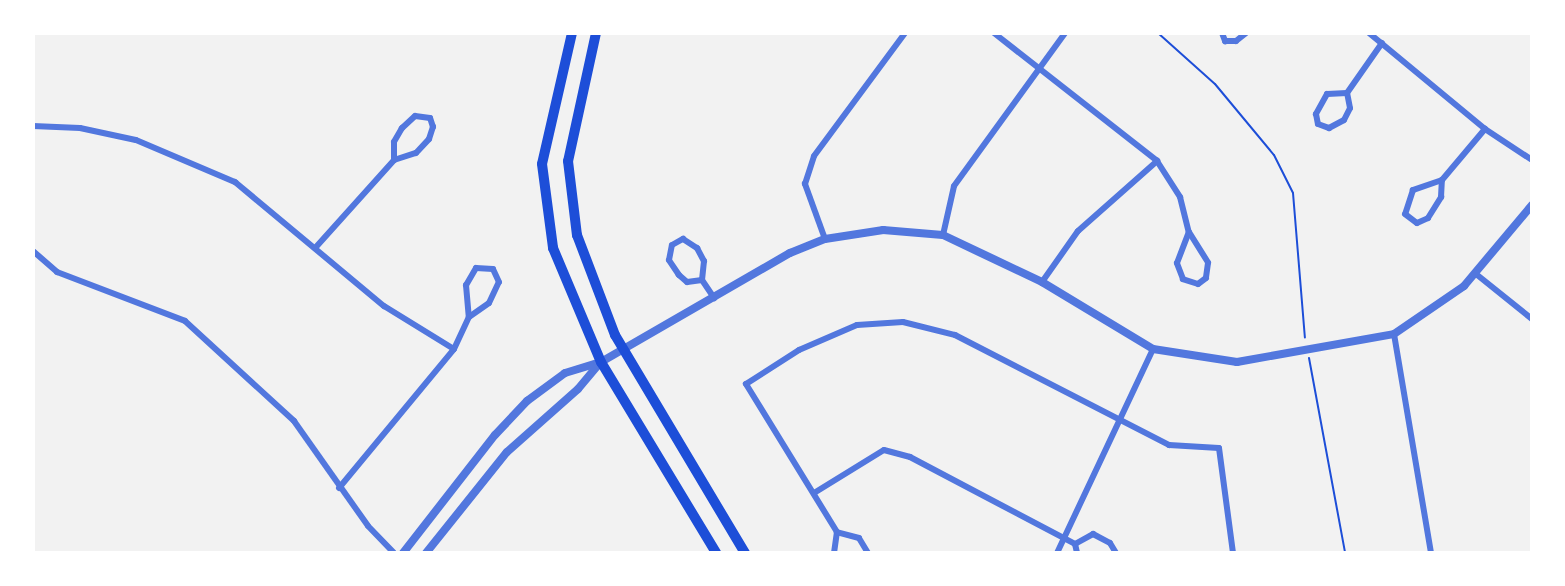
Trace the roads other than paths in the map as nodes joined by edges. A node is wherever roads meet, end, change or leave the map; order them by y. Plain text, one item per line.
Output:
1 (572, 33) edge
2 (597, 33) edge
3 (905, 33) edge
4 (994, 33) edge
5 (1065, 33) edge
6 (1222, 33) edge
7 (1246, 33) edge
8 (1369, 33) edge
9 (1382, 43) junction
10 (1038, 68) junction
11 (1348, 93) junction
12 (33, 125) edge
13 (1485, 129) junction
14 (394, 160) junction
15 (1532, 160) edge
16 (1157, 161) junction
17 (1443, 180) junction
18 (1532, 205) edge
19 (1189, 232) junction
20 (943, 235) junction
21 (825, 239) junction
22 (316, 247) junction
23 (33, 251) edge
24 (1476, 274) junction
25 (702, 280) junction
26 (1042, 282) junction
27 (714, 298) junction
28 (469, 317) junction
29 (1532, 320) edge
30 (1394, 334) junction
31 (454, 349) junction
32 (623, 349) junction
33 (1153, 349) junction
34 (601, 362) junction
35 (1122, 424) junction
36 (340, 488) junction
37 (814, 493) junction
38 (837, 533) junction
39 (1066, 539) junction
40 (1075, 544) junction
41 (394, 553) edge
42 (403, 553) edge
43 (426, 553) edge
44 (716, 553) edge
45 (745, 553) edge
46 (834, 553) edge
47 (868, 553) edge
48 (1057, 553) edge
49 (1077, 553) edge
50 (1116, 553) edge
51 (1233, 553) edge
52 (1431, 553) edge

1 - 34 main road
2 - 32 main road
3 - 21 street
4 - 10 street
5 - 10 street
6 - 7 street
8 - 9 street
9 - 11 street
9 - 13 street
10 - 16 street
10 - 20 street
11 - 11 street
12 - 22 street
13 - 15 street
13 - 17 street
14 - 14 street
14 - 22 street
16 - 19 street
16 - 26 street
17 - 17 street
18 - 24 street
19 - 19 street
20 - 21 street
20 - 26 street
21 - 27 street
22 - 31 street
23 - 36 street
24 - 29 street
24 - 30 street
25 - 25 street
25 - 27 street
26 - 33 street
27 - 32 street
28 - 28 street
28 - 31 street
30 - 33 street
30 - 52 street
31 - 36 street
32 - 34 street
32 - 45 main road
33 - 35 street
34 - 42 street
34 - 43 street
34 - 44 main road
35 - 37 street
35 - 39 street
35 - 51 street
36 - 41 street
37 - 38 street
37 - 39 street
38 - 46 street
38 - 47 street
39 - 40 street
39 - 48 street
40 - 49 street
40 - 50 street

